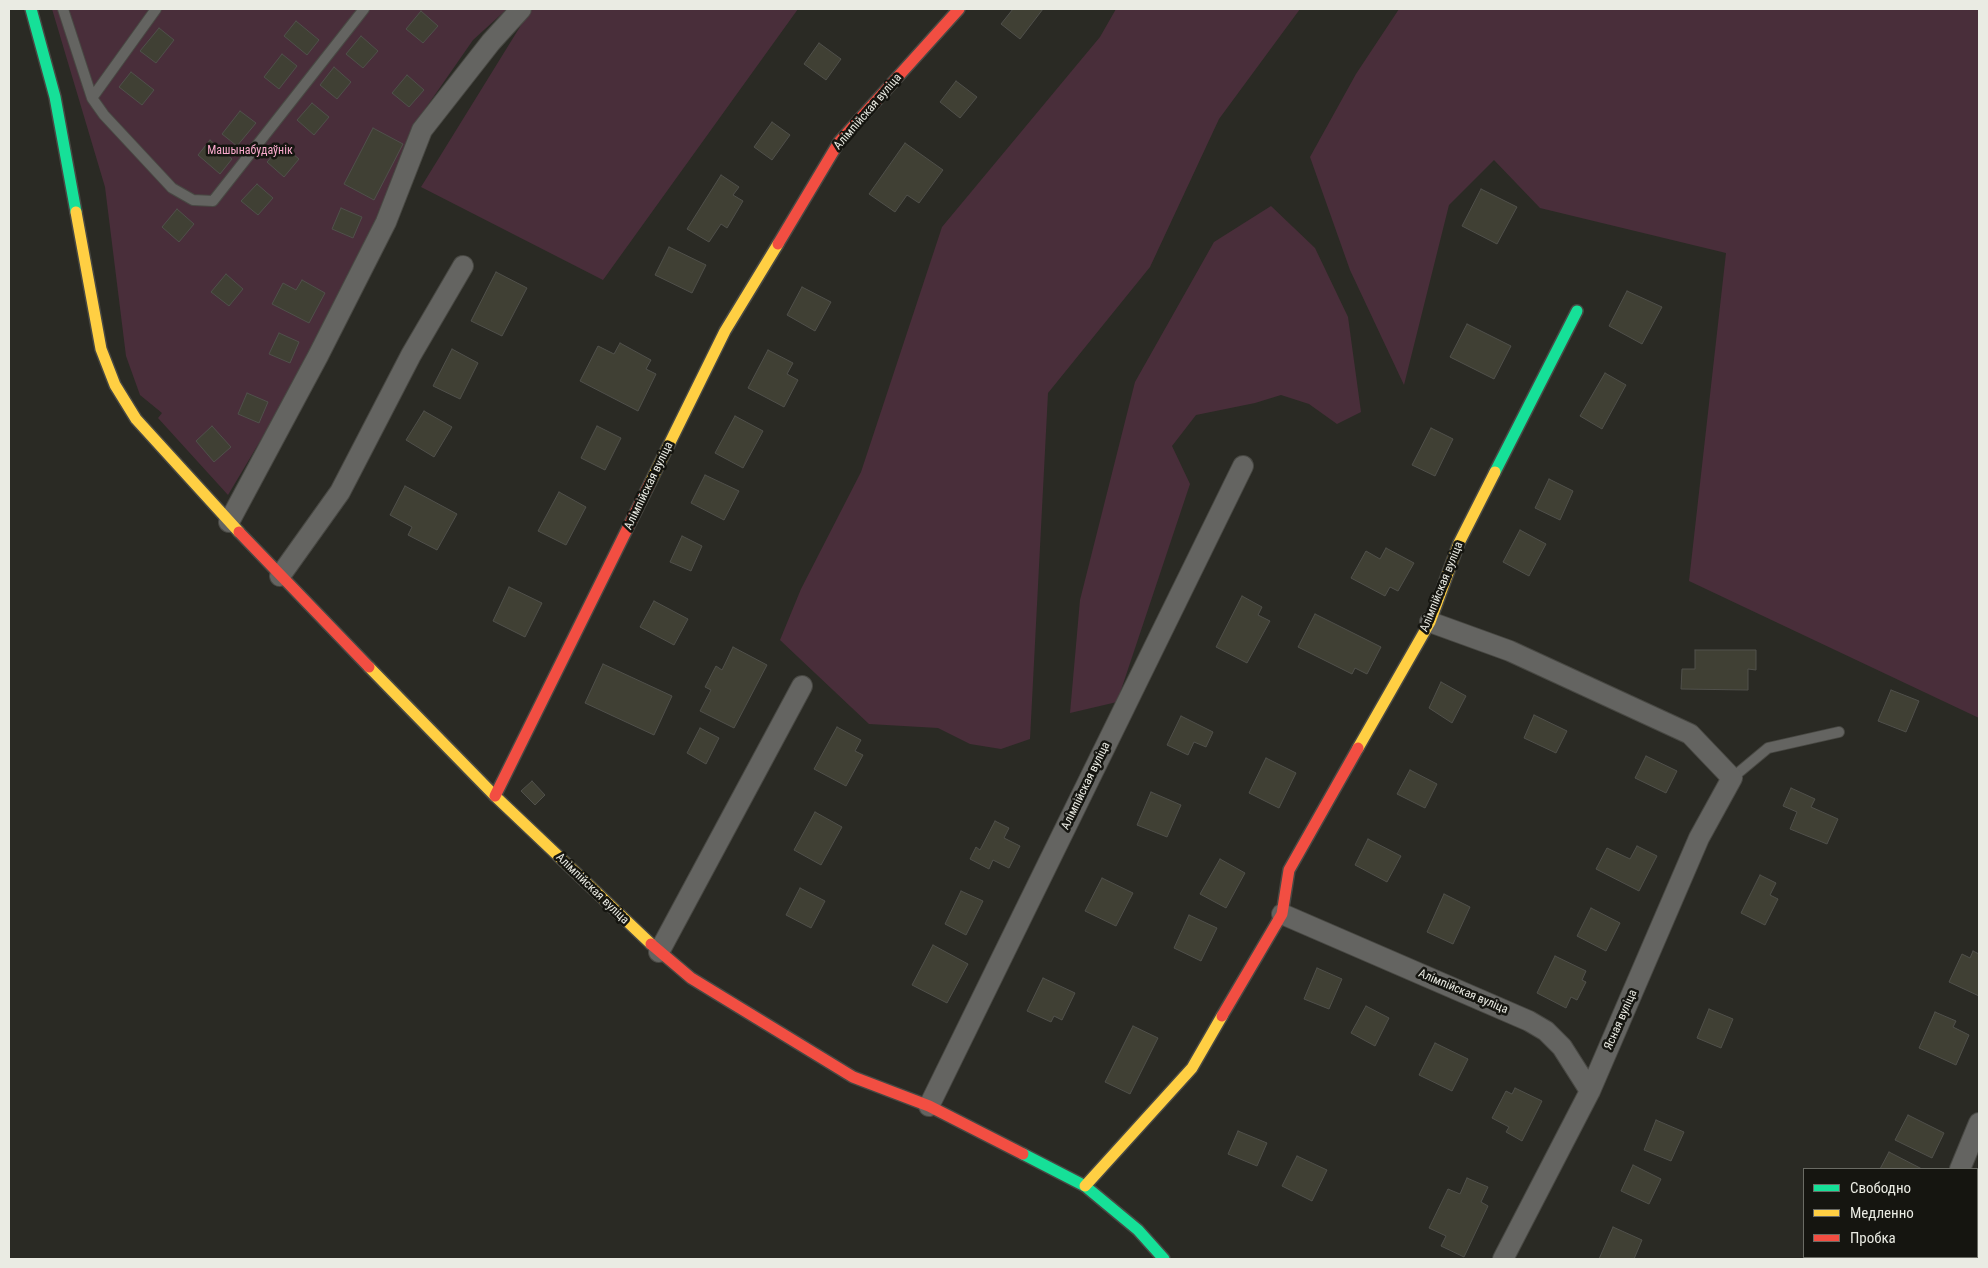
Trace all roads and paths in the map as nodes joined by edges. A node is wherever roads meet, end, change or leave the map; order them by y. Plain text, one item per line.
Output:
1 (31, 9) edge
2 (63, 9) edge
3 (156, 9) edge
4 (364, 9) edge
5 (521, 9) edge
6 (959, 9) edge
7 (92, 98) junction
8 (463, 266) dead end
9 (1577, 311) dead end
10 (1243, 466) dead end
11 (229, 522) junction
12 (280, 576) junction
13 (1430, 622) junction
14 (802, 686) dead end
15 (1839, 732) dead end
16 (1732, 778) junction
17 (495, 796) junction
18 (1282, 914) junction
19 (659, 952) junction
20 (1590, 1092) junction
21 (928, 1106) junction
22 (1979, 1123) edge
23 (1960, 1168) edge
24 (1085, 1186) junction
25 (1164, 1259) edge
26 (1503, 1259) edge

1 - 11 street
2 - 7 lane
3 - 7 lane
4 - 7 lane
5 - 11 street
6 - 17 street, Алімпійская вуліца
8 - 12 street
9 - 13 street, Алімпійская вуліца
10 - 21 street, Алімпійская вуліца
11 - 12 street
12 - 17 street
13 - 16 street
13 - 18 street, Алімпійская вуліца
14 - 19 street
15 - 16 lane
16 - 20 street, Ясная вуліца
17 - 19 street, Алімпійская вуліца
18 - 20 street, Алімпійская вуліца
18 - 24 street, Алімпійская вуліца
19 - 21 street, Алімпійская вуліца
20 - 26 street, Ясная вуліца
21 - 24 street, Алімпійская вуліца
22 - 23 street
24 - 25 street

